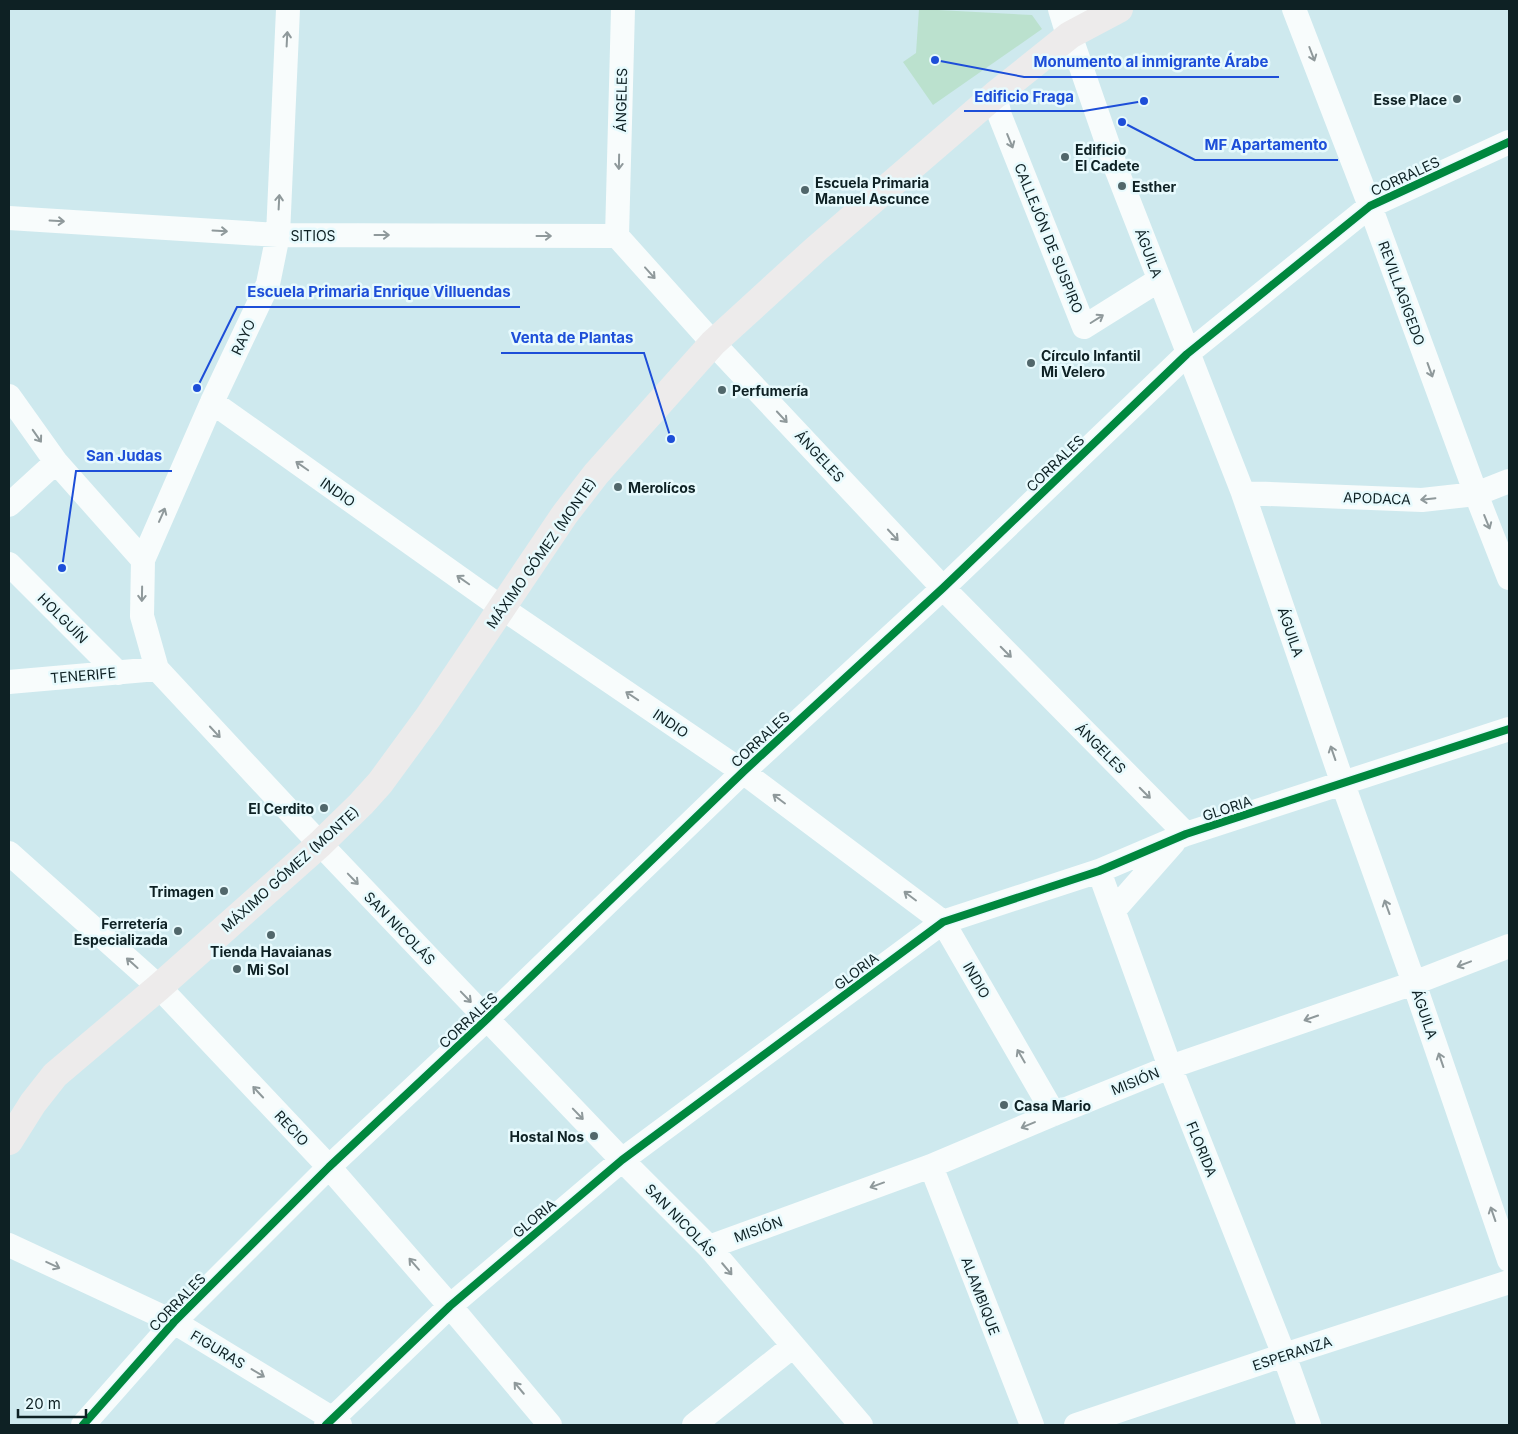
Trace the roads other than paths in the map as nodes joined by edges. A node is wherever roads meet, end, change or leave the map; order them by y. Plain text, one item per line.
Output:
1 (288, 9) edge
2 (623, 9) edge
3 (1062, 9) edge
4 (1294, 9) edge
5 (1116, 10) edge
6 (1071, 22) edge
7 (995, 95) junction
8 (1509, 142) edge
9 (1370, 206) junction
10 (9, 218) edge
11 (278, 235) junction
12 (617, 236) junction
13 (1159, 280) junction
14 (713, 342) junction
15 (1187, 354) junction
16 (9, 396) edge
17 (212, 402) junction
18 (56, 462) junction
19 (1509, 481) edge
20 (1242, 493) junction
21 (1476, 494) junction
22 (9, 505) edge
23 (143, 560) junction
24 (9, 564) edge
25 (1509, 578) edge
26 (942, 588) junction
27 (502, 608) junction
28 (157, 669) junction
29 (118, 672) junction
30 (9, 682) edge
31 (1509, 729) edge
32 (743, 772) junction
33 (1343, 784) junction
34 (1182, 836) junction
35 (320, 844) junction
36 (9, 854) edge
37 (1099, 871) junction
38 (1114, 910) junction
39 (943, 922) junction
40 (1509, 946) edge
41 (1414, 983) junction
42 (159, 987) junction
43 (487, 1019) junction
44 (1170, 1067) junction
45 (1054, 1114) junction
46 (9, 1141) edge
47 (622, 1160) junction
48 (931, 1166) junction
49 (329, 1167) junction
50 (9, 1244) edge
51 (709, 1247) junction
52 (1509, 1260) edge
53 (1509, 1282) edge
54 (450, 1306) junction
55 (174, 1322) junction
56 (793, 1346) junction
57 (1284, 1355) junction
58 (333, 1423) edge
59 (83, 1425) edge
60 (550, 1425) edge
61 (694, 1425) edge
62 (861, 1425) edge
63 (1032, 1425) edge
64 (1076, 1425) edge
65 (1309, 1425) edge

11 -> 1 street, RAYO
2 -> 12 street, ÁNGELES
3 - 6 street, ÁGUILA
4 -> 9 street, REVILLAGIGEDO
5 - 6 main road, MÁXIMO GÓMEZ (MONTE)
6 - 7 main road, MÁXIMO GÓMEZ (MONTE)
6 - 13 street, ÁGUILA
7 -> 13 street, CALLEJÓN DE SUSPIRO
7 - 14 main road, MÁXIMO GÓMEZ (MONTE)
8 - 9 street, CORRALES
9 - 15 street, CORRALES
9 -> 21 street, REVILLAGIGEDO
10 -> 11 street, SITIOS
11 -> 12 street, SITIOS
11 - 17 street, RAYO
12 -> 14 street, ÁNGELES
13 - 15 street, ÁGUILA
14 -> 26 street, ÁNGELES
14 - 27 main road, MÁXIMO GÓMEZ (MONTE)
15 - 20 street, ÁGUILA
15 - 26 street, CORRALES
16 -> 18 street
23 -> 17 street, RAYO
27 -> 17 street, INDIO
18 - 22 street
18 - 23 street
19 - 21 street, APODACA
21 -> 20 street, APODACA
33 -> 20 street, ÁGUILA
21 -> 25 street, REVILLAGIGEDO
23 -> 28 street, SAN NICOLÁS
24 - 29 street, HOLGUÍN
26 - 32 street, CORRALES
26 -> 34 street, ÁNGELES
32 -> 27 street, INDIO
27 - 35 main road, MÁXIMO GÓMEZ (MONTE)
28 - 29 street, TENERIFE
28 -> 35 street, SAN NICOLÁS
29 - 30 street, TENERIFE
31 - 33 street, GLORIA
39 -> 32 street, INDIO
32 - 43 street, CORRALES
33 - 34 street, GLORIA
41 -> 33 street, ÁGUILA
34 - 37 street, GLORIA
34 - 38 street
35 - 42 main road, MÁXIMO GÓMEZ (MONTE)
35 -> 43 street, SAN NICOLÁS
42 -> 36 street, RECIO
37 - 38 street, FLORIDA
37 - 39 street, GLORIA
38 - 44 street, FLORIDA
45 -> 39 street, INDIO
39 - 47 street, GLORIA
40 -> 41 street, MISIÓN
41 -> 44 street, MISIÓN
52 -> 41 street, ÁGUILA
42 - 46 main road, MÁXIMO GÓMEZ (MONTE)
49 -> 42 street, RECIO
43 -> 47 street, SAN NICOLÁS
43 - 49 street, CORRALES
44 - 45 street, MISIÓN
44 - 57 street, FLORIDA
45 -> 48 street, MISIÓN
47 - 51 street, SAN NICOLÁS
47 - 54 street, GLORIA
48 -> 51 street, MISIÓN
48 - 63 street, ALAMBIQUE
54 -> 49 street, RECIO
49 - 55 street, CORRALES
50 -> 55 street, FIGURAS
51 -> 56 street, SAN NICOLÁS
53 - 57 street, ESPERANZA
54 - 58 street, GLORIA
60 -> 54 street, RECIO
55 -> 58 street, FIGURAS
55 - 59 street, CORRALES
56 - 61 street
56 - 62 street, SAN NICOLÁS
57 - 64 street, ESPERANZA
57 - 65 street, FLORIDA

